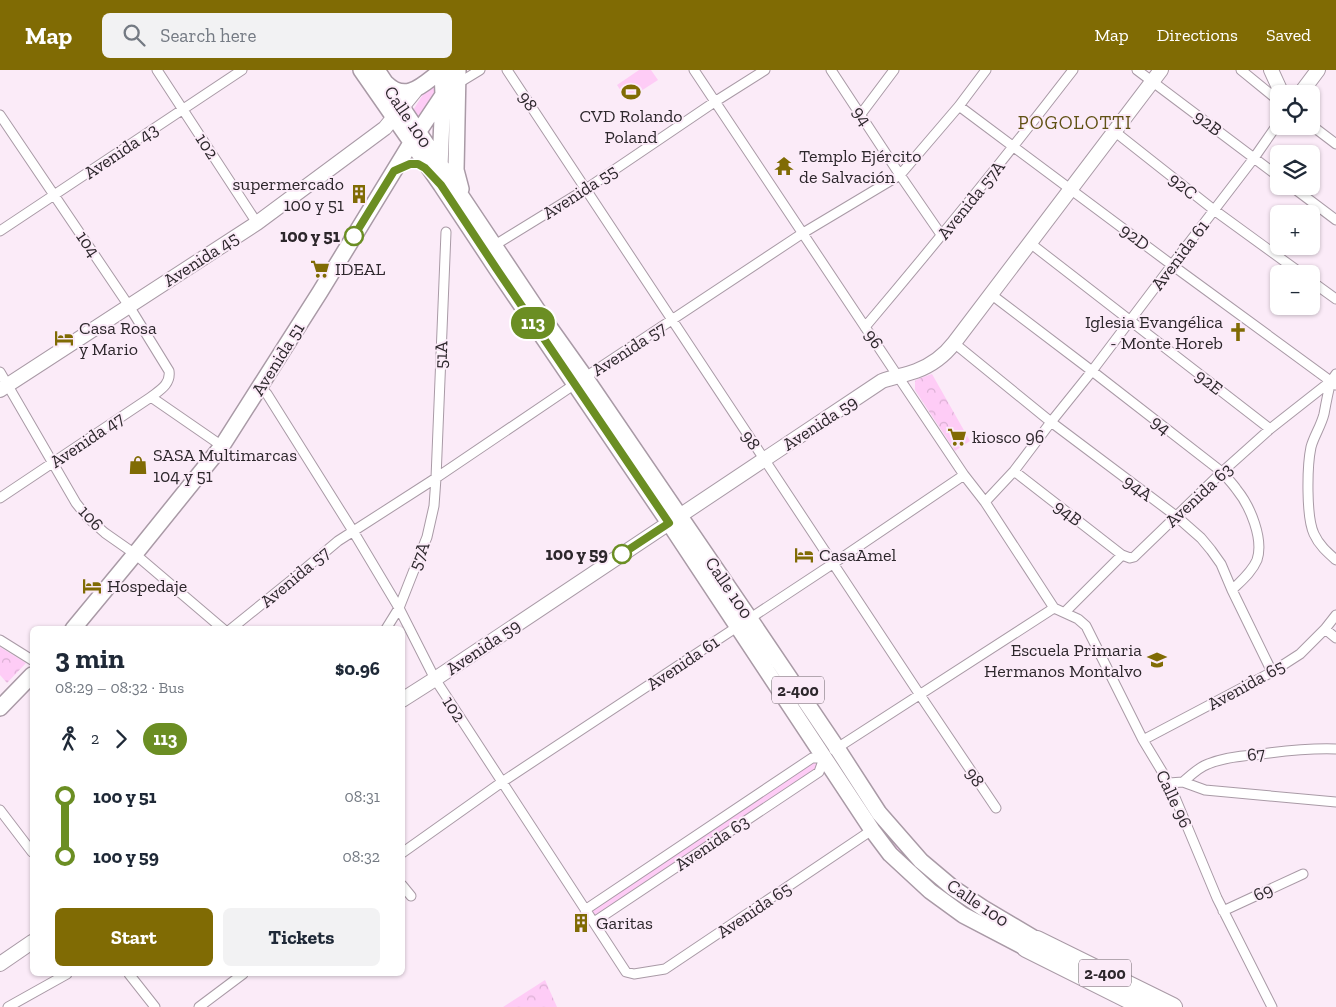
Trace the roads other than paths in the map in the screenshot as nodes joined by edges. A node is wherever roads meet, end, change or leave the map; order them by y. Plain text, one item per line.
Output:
1 (156, 70) edge
2 (242, 70) edge
3 (361, 70) edge
4 (430, 70) edge
5 (442, 70) edge
6 (480, 70) edge
7 (507, 70) edge
8 (694, 70) edge
9 (764, 70) edge
10 (831, 70) edge
11 (894, 70) edge
12 (986, 70) edge
13 (1073, 70) edge
14 (1137, 70) edge
15 (1161, 70) edge
16 (1241, 70) edge
17 (1271, 70) edge
18 (1318, 70) edge
19 (458, 75) edge
20 (381, 76) edge
21 (1152, 82) junction
22 (1278, 85) edge
23 (1307, 85) edge
24 (418, 88) junction
25 (1270, 94) edge
26 (443, 95) junction
27 (716, 102) junction
28 (959, 106) junction
29 (183, 110) junction
30 (398, 113) junction
31 (860, 114) junction
32 (0, 115) edge
33 (1114, 131) junction
34 (1320, 132) edge
35 (1270, 135) edge
36 (415, 138) junction
37 (1336, 144) edge
38 (1014, 147) junction
39 (1254, 158) junction
40 (440, 165) junction
41 (1270, 170) edge
42 (394, 171) junction
43 (900, 175) junction
44 (441, 185) junction
45 (1071, 188) junction
46 (586, 189) junction
47 (54, 195) junction
48 (1303, 195) edge
49 (467, 204) junction
50 (1214, 210) junction
51 (1336, 220) edge
52 (257, 223) junction
53 (0, 231) edge
54 (446, 232) dead end
55 (803, 233) junction
56 (942, 236) junction
57 (1030, 243) junction
58 (495, 245) junction
59 (1172, 264) junction
60 (1290, 265) edge
61 (1320, 287) edge
62 (992, 294) junction
63 (1336, 298) edge
64 (130, 306) junction
65 (672, 320) junction
66 (1130, 321) junction
67 (865, 327) junction
68 (954, 344) junction
69 (1092, 371) junction
70 (0, 372) edge
71 (897, 376) junction
72 (170, 377) joint
73 (1334, 380) edge
74 (580, 381) junction
75 (260, 387) junction
76 (4, 388) edge
77 (151, 397) junction
78 (1051, 422) junction
79 (1270, 429) junction
80 (222, 446) junction
81 (764, 460) junction
82 (52, 464) junction
83 (1014, 471) junction
84 (1222, 472) junction
85 (964, 475) junction
86 (436, 478) junction
87 (0, 498) edge
88 (985, 502) junction
89 (1176, 516) junction
90 (674, 519) junction
91 (353, 531) junction
92 (135, 554) junction
93 (1122, 555) junction
94 (1336, 560) edge
95 (834, 563) junction
96 (1232, 590) junction
97 (399, 608) junction
98 (1054, 608) junction
99 (1065, 612) junction
100 (1336, 615) edge
101 (750, 619) junction
102 (75, 626) edge
103 (219, 626) edge
104 (235, 626) edge
105 (388, 626) edge
106 (737, 627) junction
107 (1325, 629) junction
108 (1336, 638) edge
109 (0, 640) edge
110 (30, 659) edge
111 (1272, 672) junction
112 (30, 677) edge
113 (435, 679) junction
114 (920, 695) junction
115 (405, 698) edge
116 (0, 708) edge
117 (1144, 740) junction
118 (837, 748) junction
119 (1336, 749) edge
120 (824, 758) junction
121 (502, 782) junction
122 (1183, 782) junction
123 (1169, 783) junction
124 (1336, 802) edge
125 (996, 808) dead end
126 (0, 810) edge
127 (872, 830) junction
128 (30, 849) edge
129 (405, 852) edge
130 (1303, 874) dead end
131 (405, 888) edge
132 (411, 896) dead end
133 (585, 910) junction
134 (1223, 911) junction
135 (594, 922) junction
136 (30, 943) edge
137 (1031, 944) junction
138 (0, 964) edge
139 (629, 974) joint
140 (63, 976) edge
141 (131, 976) edge
142 (240, 976) edge
143 (8, 1007) edge
144 (156, 1007) edge
145 (200, 1007) edge
146 (1144, 1007) edge
147 (1174, 1007) edge
148 (1272, 1007) edge

1 - 29 street, 102
2 - 29 street, Avenida 43
3 - 30 main road, Calle 100
4 - 24 main road
5 - 24 main road
5 - 26 main road
6 - 19 street
7 - 46 street, 98
8 - 27 street, 96
9 - 27 street, Avenida 55
10 - 31 street, 94
11 - 31 street
12 - 28 street, Avenida 57
13 - 38 street, Avenida 57A
14 - 21 street, 92B
15 - 21 street, Avenida 59
16 - 25 street
17 - 22 street
18 - 23 street
19 - 26 main road, Avenida 51
19 - 49 main road
20 - 24 main road
20 - 30 main road, Calle 100
21 - 33 street, Avenida 59
21 - 39 street, 92B
24 - 30 street, Avenida 45
26 - 36 main road, Avenida 51
26 - 40 main road
27 - 46 street, Avenida 55
27 - 55 street, 96
28 - 38 street, 92D
28 - 43 street, Avenida 57
29 - 47 street, Avenida 43
29 - 52 street, 102
30 - 36 main road, Calle 100
30 - 52 street, Avenida 45
31 - 43 street, 94
32 - 47 street, 104
33 - 45 street, Avenida 59
33 - 50 street, 92C
34 - 37 street
35 - 39 street, Avenida 61
36 - 40 main road, Calle 100 / 2-400
36 - 42 main road, Avenida 51
36 - 44 main road, Calle 100 / 2-400
38 - 45 street, 92D
38 - 56 street, Avenida 57A
39 - 41 street, 92B
39 - 50 street, Avenida 61
40 - 44 main road
40 - 49 main road, Calle 100 / 2-400
42 - 44 main road
42 - 75 main road, Avenida 51
43 - 55 street, Avenida 57
43 - 56 street, 94
44 - 74 main road, Calle 100 / 2-400
45 - 57 street, Avenida 59
45 - 59 street, 92D
46 - 58 street, Avenida 55
46 - 65 street, 98
47 - 53 street, Avenida 43
47 - 64 street, 104
48 - 51 street
49 - 58 main road, Calle 100 / 2-400
50 - 59 street, Avenida 61
50 - 60 street, 92C
52 - 64 street, Avenida 45
54 - 86 street, 51A
55 - 65 street, Avenida 57
55 - 67 street, 96
56 - 67 street, Avenida 57A
57 - 62 street, Avenida 59
57 - 66 street, 92E
58 - 74 main road, Calle 100 / 2-400
59 - 66 street, Avenida 61
59 - 73 street, 92D
61 - 63 street
62 - 68 street, Avenida 59
62 - 69 street, 94
64 - 72 street, 104
64 - 76 street, Avenida 45
65 - 74 street, Avenida 57
65 - 81 street, 98
66 - 69 street, Avenida 61
66 - 79 street, 92E
67 - 71 street, 96
68 - 71 street, Avenida 59
68 - 78 street, 94A
69 - 78 street, Avenida 61
69 - 84 street, 94
70 - 76 street, 106
71 - 81 street, Avenida 59
71 - 85 street, 96
72 - 77 street, Avenida 47
73 - 79 street, Avenida 63
73 - 94 street
74 - 86 street, Avenida 57
74 - 90 main road, Calle 100 / 2-400
75 - 80 main road, Avenida 51
75 - 91 street, 102
76 - 82 street, 106
77 - 80 street
77 - 82 street, Avenida 47
78 - 83 street, Avenida 61
78 - 89 street, 94A
79 - 84 street, Avenida 63
80 - 92 main road, Avenida 51
81 - 90 street, Avenida 59
81 - 95 street, 98
82 - 87 street, Avenida 47
82 - 92 street, 106
83 - 88 street, Avenida 61
83 - 93 street, 94B
84 - 89 street, Avenida 63
84 - 96 street, 94
85 - 88 street, 96
85 - 95 street, Avenida 61
86 - 91 street, Avenida 57
86 - 97 street, 57A
88 - 98 street, 96
89 - 93 street, Avenida 63
89 - 96 street, 94A
90 - 101 main road, Calle 100 / 2-400
90 - 106 main road, Calle 100 / 2-400
90 - 113 street, Avenida 59
91 - 97 street, 102
91 - 104 street, Avenida 57
92 - 102 main road, Avenida 51
92 - 103 street, 106
93 - 99 street, Avenida 63
95 - 101 street, Avenida 61
95 - 114 street, 98
96 - 111 street, 94A
97 - 105 street, 57A
97 - 113 street, 102
98 - 99 street, Calle 96
98 - 114 street, Avenida 63
99 - 117 street, Calle 96
100 - 107 street, Avenida 65
101 - 106 street, Avenida 61
101 - 118 main road, Calle 100 / 2-400
106 - 120 main road, Calle 100 / 2-400
106 - 121 street, Avenida 61
107 - 108 street
107 - 111 street, Avenida 65
109 - 110 street
111 - 117 street, Avenida 65
112 - 116 main road
113 - 115 street, Avenida 59
113 - 121 street, 102
114 - 118 street, Avenida 63
114 - 125 street, 98
117 - 123 street, Calle 96
118 - 120 street, Avenida 63
118 - 137 main road, Calle 100 / 2-400
119 - 122 street, 67
120 - 127 main road, Calle 100 / 2-400
120 - 133 street, Avenida 63
120 - 135 street, Avenida 63
121 - 129 street, Avenida 61
121 - 133 street, 102
122 - 123 street
122 - 124 street
123 - 134 street, Calle 96
126 - 128 street
127 - 137 main road, Calle 100 / 2-400
127 - 139 street, Avenida 65
130 - 134 street, 69
131 - 132 street
133 - 135 street, 102
134 - 148 street, Calle 96
135 - 139 street, 102
136 - 138 street
137 - 146 highway, Calle 100 / 2-400
137 - 147 highway, Calle 100 / 2-400
140 - 143 street
141 - 144 street
142 - 145 street

